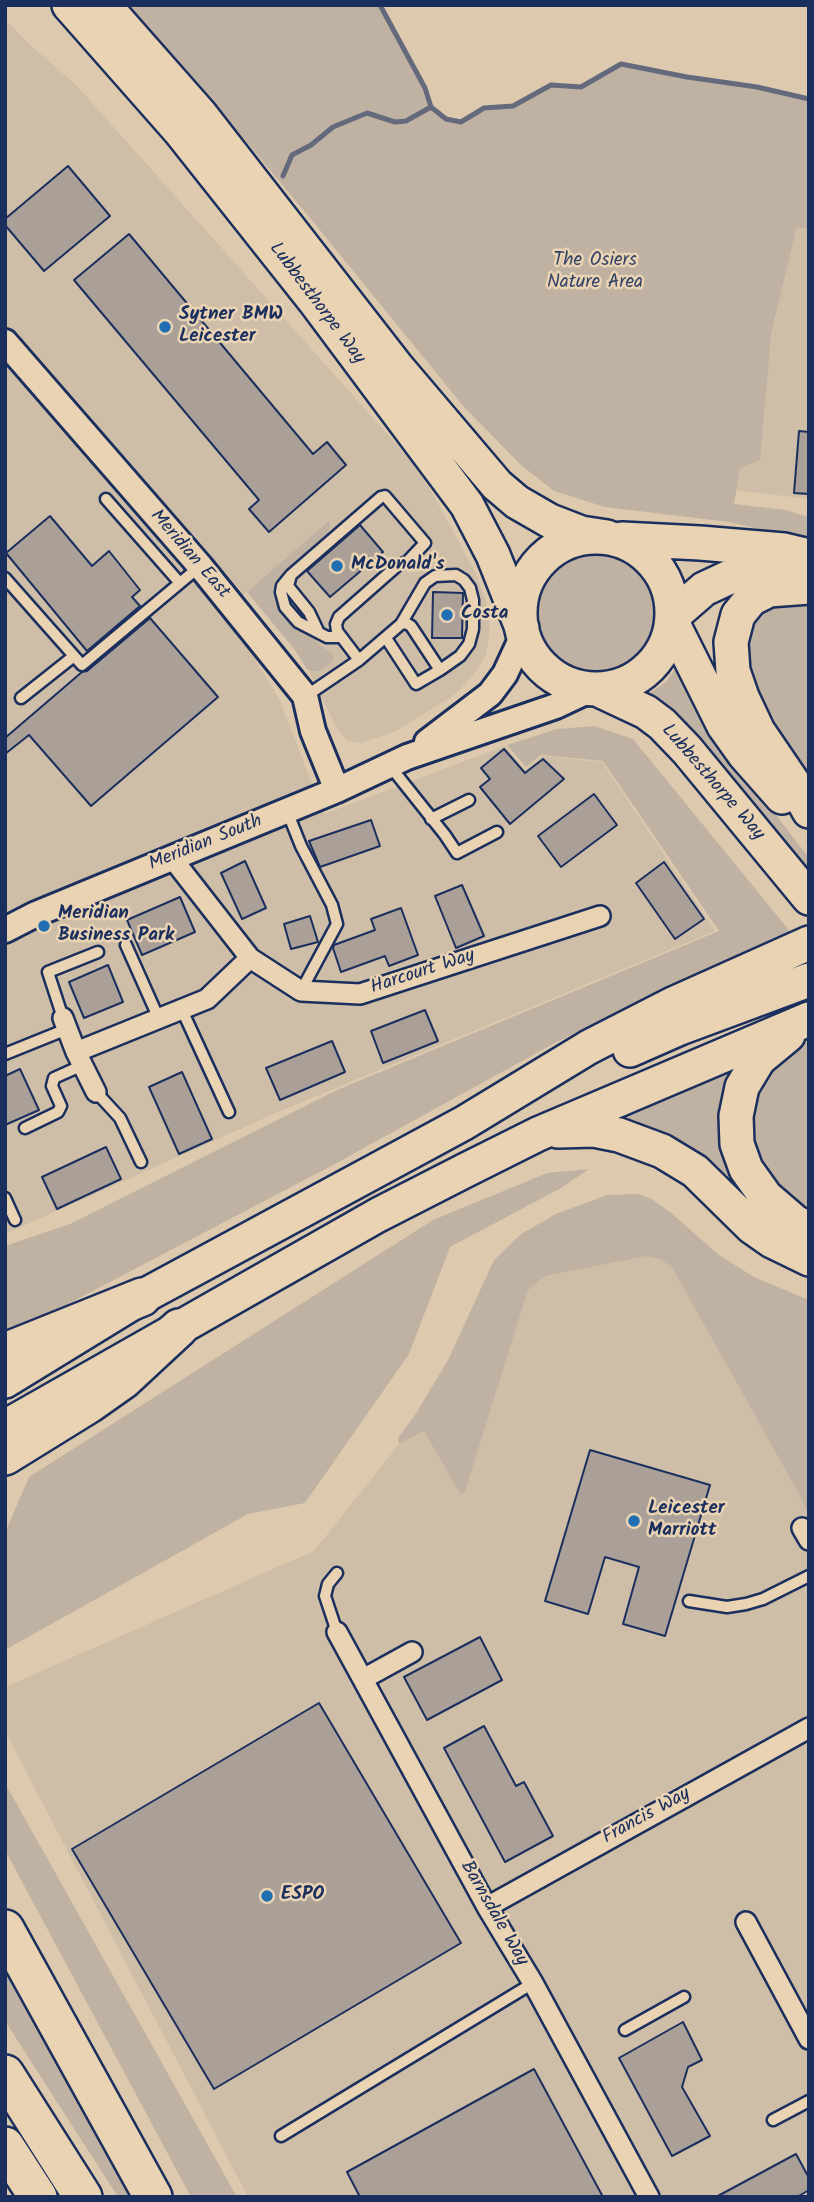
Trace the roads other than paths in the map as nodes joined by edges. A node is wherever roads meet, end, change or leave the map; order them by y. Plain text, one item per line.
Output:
1 (54, 5) edge
2 (69, 5) edge
3 (104, 5) edge
4 (137, 83) junction
5 (5, 342) edge
6 (106, 499) dead end
7 (611, 538) junction
8 (809, 556) edge
9 (200, 566) junction
10 (291, 575) junction
11 (5, 578) edge
12 (179, 582) junction
13 (809, 585) edge
14 (673, 619) junction
15 (401, 624) junction
16 (318, 631) junction
17 (522, 631) junction
18 (340, 637) junction
19 (386, 638) junction
20 (74, 656) junction
21 (359, 660) junction
22 (440, 670) junction
23 (594, 689) junction
24 (305, 696) junction
25 (21, 698) dead end
26 (398, 761) junction
27 (337, 790) junction
28 (469, 800) dead end
29 (287, 811) junction
30 (809, 811) edge
31 (431, 819) junction
32 (809, 827) edge
33 (497, 832) dead end
34 (172, 858) junction
35 (809, 898) edge
36 (600, 916) dead end
37 (5, 930) edge
38 (809, 943) edge
39 (126, 945) dead end
40 (97, 952) dead end
41 (250, 958) junction
42 (809, 980) edge
43 (301, 991) junction
44 (182, 1010) junction
45 (159, 1018) junction
46 (809, 1019) edge
47 (65, 1023) junction
48 (5, 1054) edge
49 (79, 1059) junction
50 (96, 1092) joint
51 (229, 1112) dead end
52 (464, 1123) junction
53 (25, 1128) dead end
54 (538, 1134) junction
55 (141, 1162) dead end
56 (5, 1198) edge
57 (15, 1220) dead end
58 (809, 1229) edge
59 (809, 1259) edge
60 (142, 1297) junction
61 (179, 1328) junction
62 (5, 1352) edge
63 (5, 1381) edge
64 (5, 1427) edge
65 (5, 1457) edge
66 (337, 1573) dead end
67 (809, 1576) edge
68 (689, 1601) dead end
69 (337, 1632) joint
70 (412, 1652) dead end
71 (363, 1679) junction
72 (809, 1728) edge
73 (486, 1907) junction
74 (746, 1922) dead end
75 (5, 1929) edge
76 (533, 1983) junction
77 (684, 1997) dead end
78 (806, 2026) edge
79 (625, 2030) dead end
80 (5, 2074) edge
81 (809, 2101) edge
82 (773, 2120) dead end
83 (281, 2136) dead end
84 (5, 2146) edge
85 (38, 2197) edge
86 (83, 2197) edge
87 (153, 2197) edge
88 (649, 2197) edge

1 - 4 street
2 - 4 highway, Lubbesthorpe Way
3 - 7 highway, Lubbesthorpe Way
4 - 17 highway, Lubbesthorpe Way
5 - 9 street, Meridian East
6 - 12 lane
7 - 8 highway
7 - 14 highway
7 - 17 highway
9 - 12 lane
9 - 24 street, Meridian East
10 - 16 lane
10 - 16 lane
10 - 18 lane
11 - 20 lane
12 - 20 lane
13 - 14 highway
13 - 30 highway
14 - 23 highway
14 - 32 highway
15 - 19 lane
15 - 22 lane
15 - 22 lane
16 - 18 lane
17 - 23 highway
17 - 26 street, Meridian South
18 - 21 lane
19 - 21 lane
19 - 22 lane
20 - 25 lane
21 - 24 lane
23 - 26 street, Meridian South
23 - 35 highway, Lubbesthorpe Way
24 - 27 street, Meridian East
26 - 27 street, Meridian South
26 - 31 lane
27 - 29 street, Meridian South
28 - 31 lane
29 - 34 street, Meridian South
29 - 43 lane
31 - 33 lane
34 - 37 street, Meridian South
34 - 41 street, Harcourt Way
36 - 43 street, Harcourt Way
38 - 52 highway
39 - 45 lane
40 - 47 lane
41 - 43 street, Harcourt Way
41 - 44 street
42 - 52 highway
44 - 45 street
44 - 51 lane
45 - 49 street
46 - 54 highway
46 - 58 highway
47 - 48 lane
47 - 49 street
49 - 50 street
49 - 53 lane
50 - 55 lane
52 - 60 highway
54 - 59 highway
54 - 61 highway
56 - 57 lane
60 - 62 highway
60 - 63 highway
61 - 64 highway
61 - 65 highway
66 - 69 lane
67 - 68 lane
69 - 71 street, Barnsdale Way
70 - 71 street
71 - 73 street, Barnsdale Way
72 - 73 street, Francis Way
73 - 76 street, Barnsdale Way
74 - 78 street
75 - 87 highway
76 - 83 lane
76 - 88 street, Barnsdale Way
77 - 79 lane
80 - 86 highway
81 - 82 lane
84 - 85 highway

